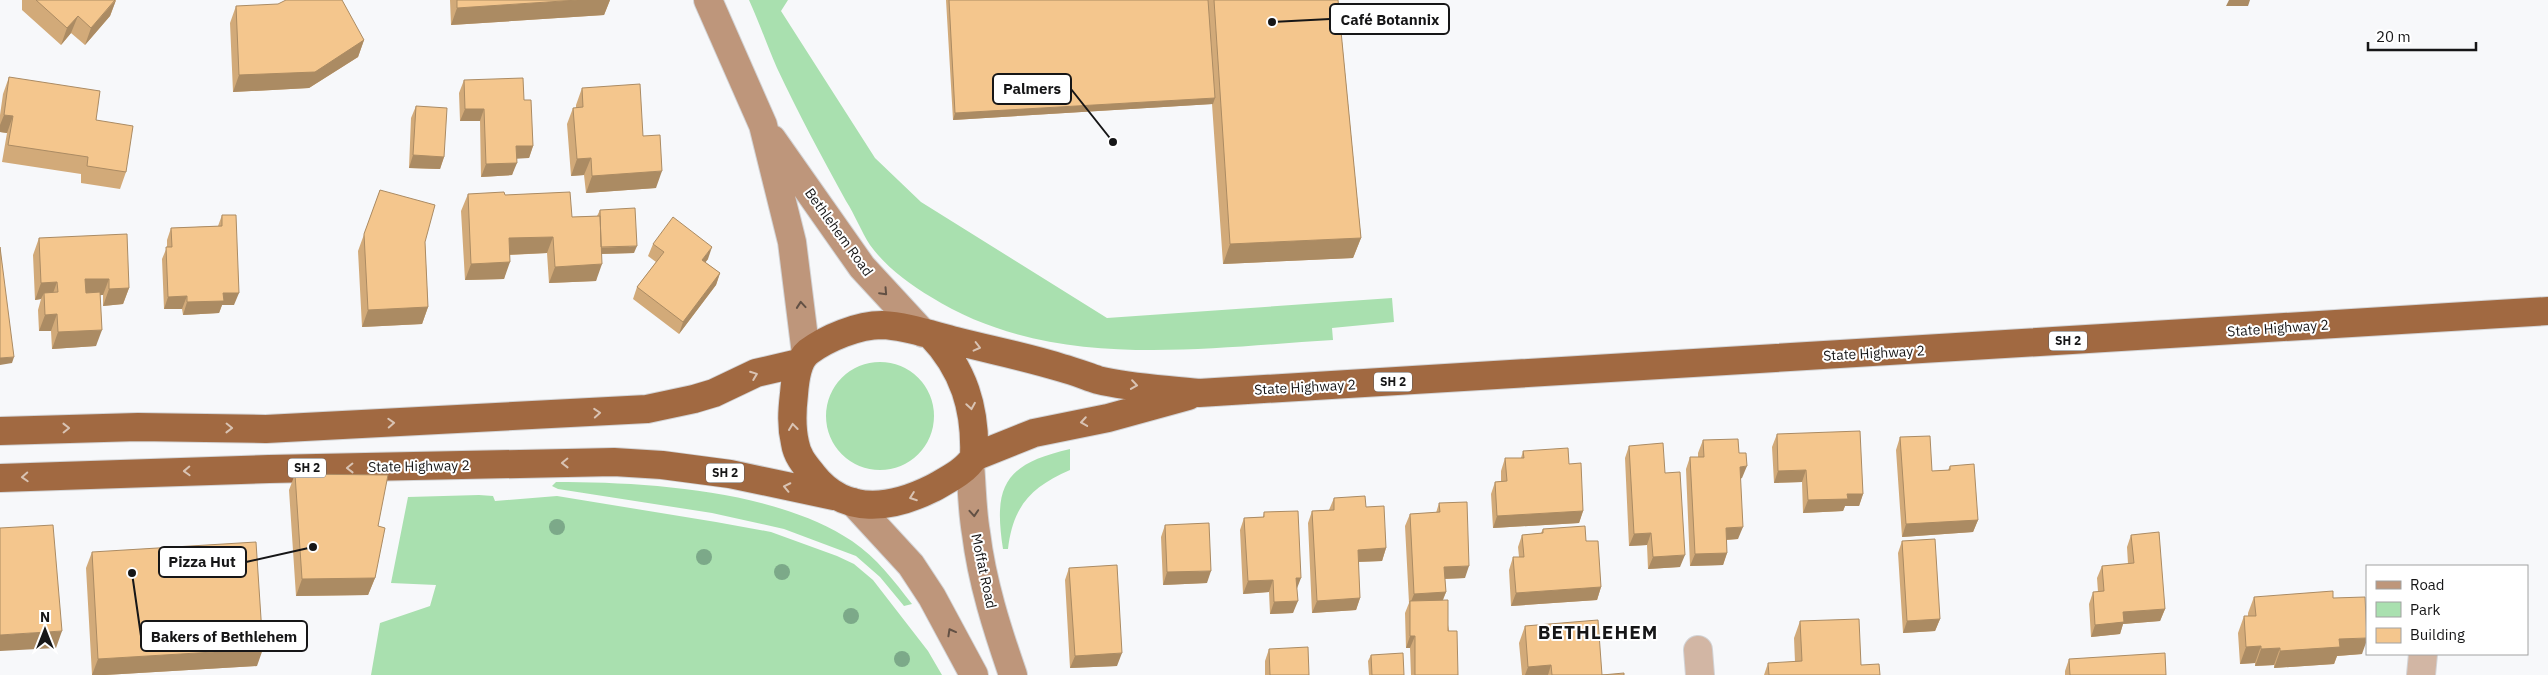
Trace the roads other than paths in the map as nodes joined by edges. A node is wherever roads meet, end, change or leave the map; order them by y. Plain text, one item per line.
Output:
1 (708, 0) edge
2 (763, 125) junction
3 (2548, 310) edge
4 (926, 334) junction
5 (803, 358) junction
6 (1199, 393) junction
7 (0, 430) edge
8 (972, 460) junction
9 (0, 478) edge
10 (844, 499) junction
11 (2423, 655) edge
12 (974, 675) edge
13 (1013, 675) edge
14 (2421, 675) edge

1 - 2 street, Bethlehem Road
2 -> 4 street, Bethlehem Road
5 -> 2 street, Bethlehem Road
3 - 6 highway, State Highway 2 / SH 2
4 - 5 highway, SH 2
4 -> 6 highway, State Highway 2 / SH 2
4 -> 8 highway
7 -> 5 highway, SH 2
10 -> 5 highway
6 -> 8 highway, State Highway 2 / SH 2
8 -> 10 highway, SH 2
8 -> 13 street, Moffat Road
10 -> 9 highway, State Highway 2 / SH 2
12 -> 10 street
11 - 14 street

